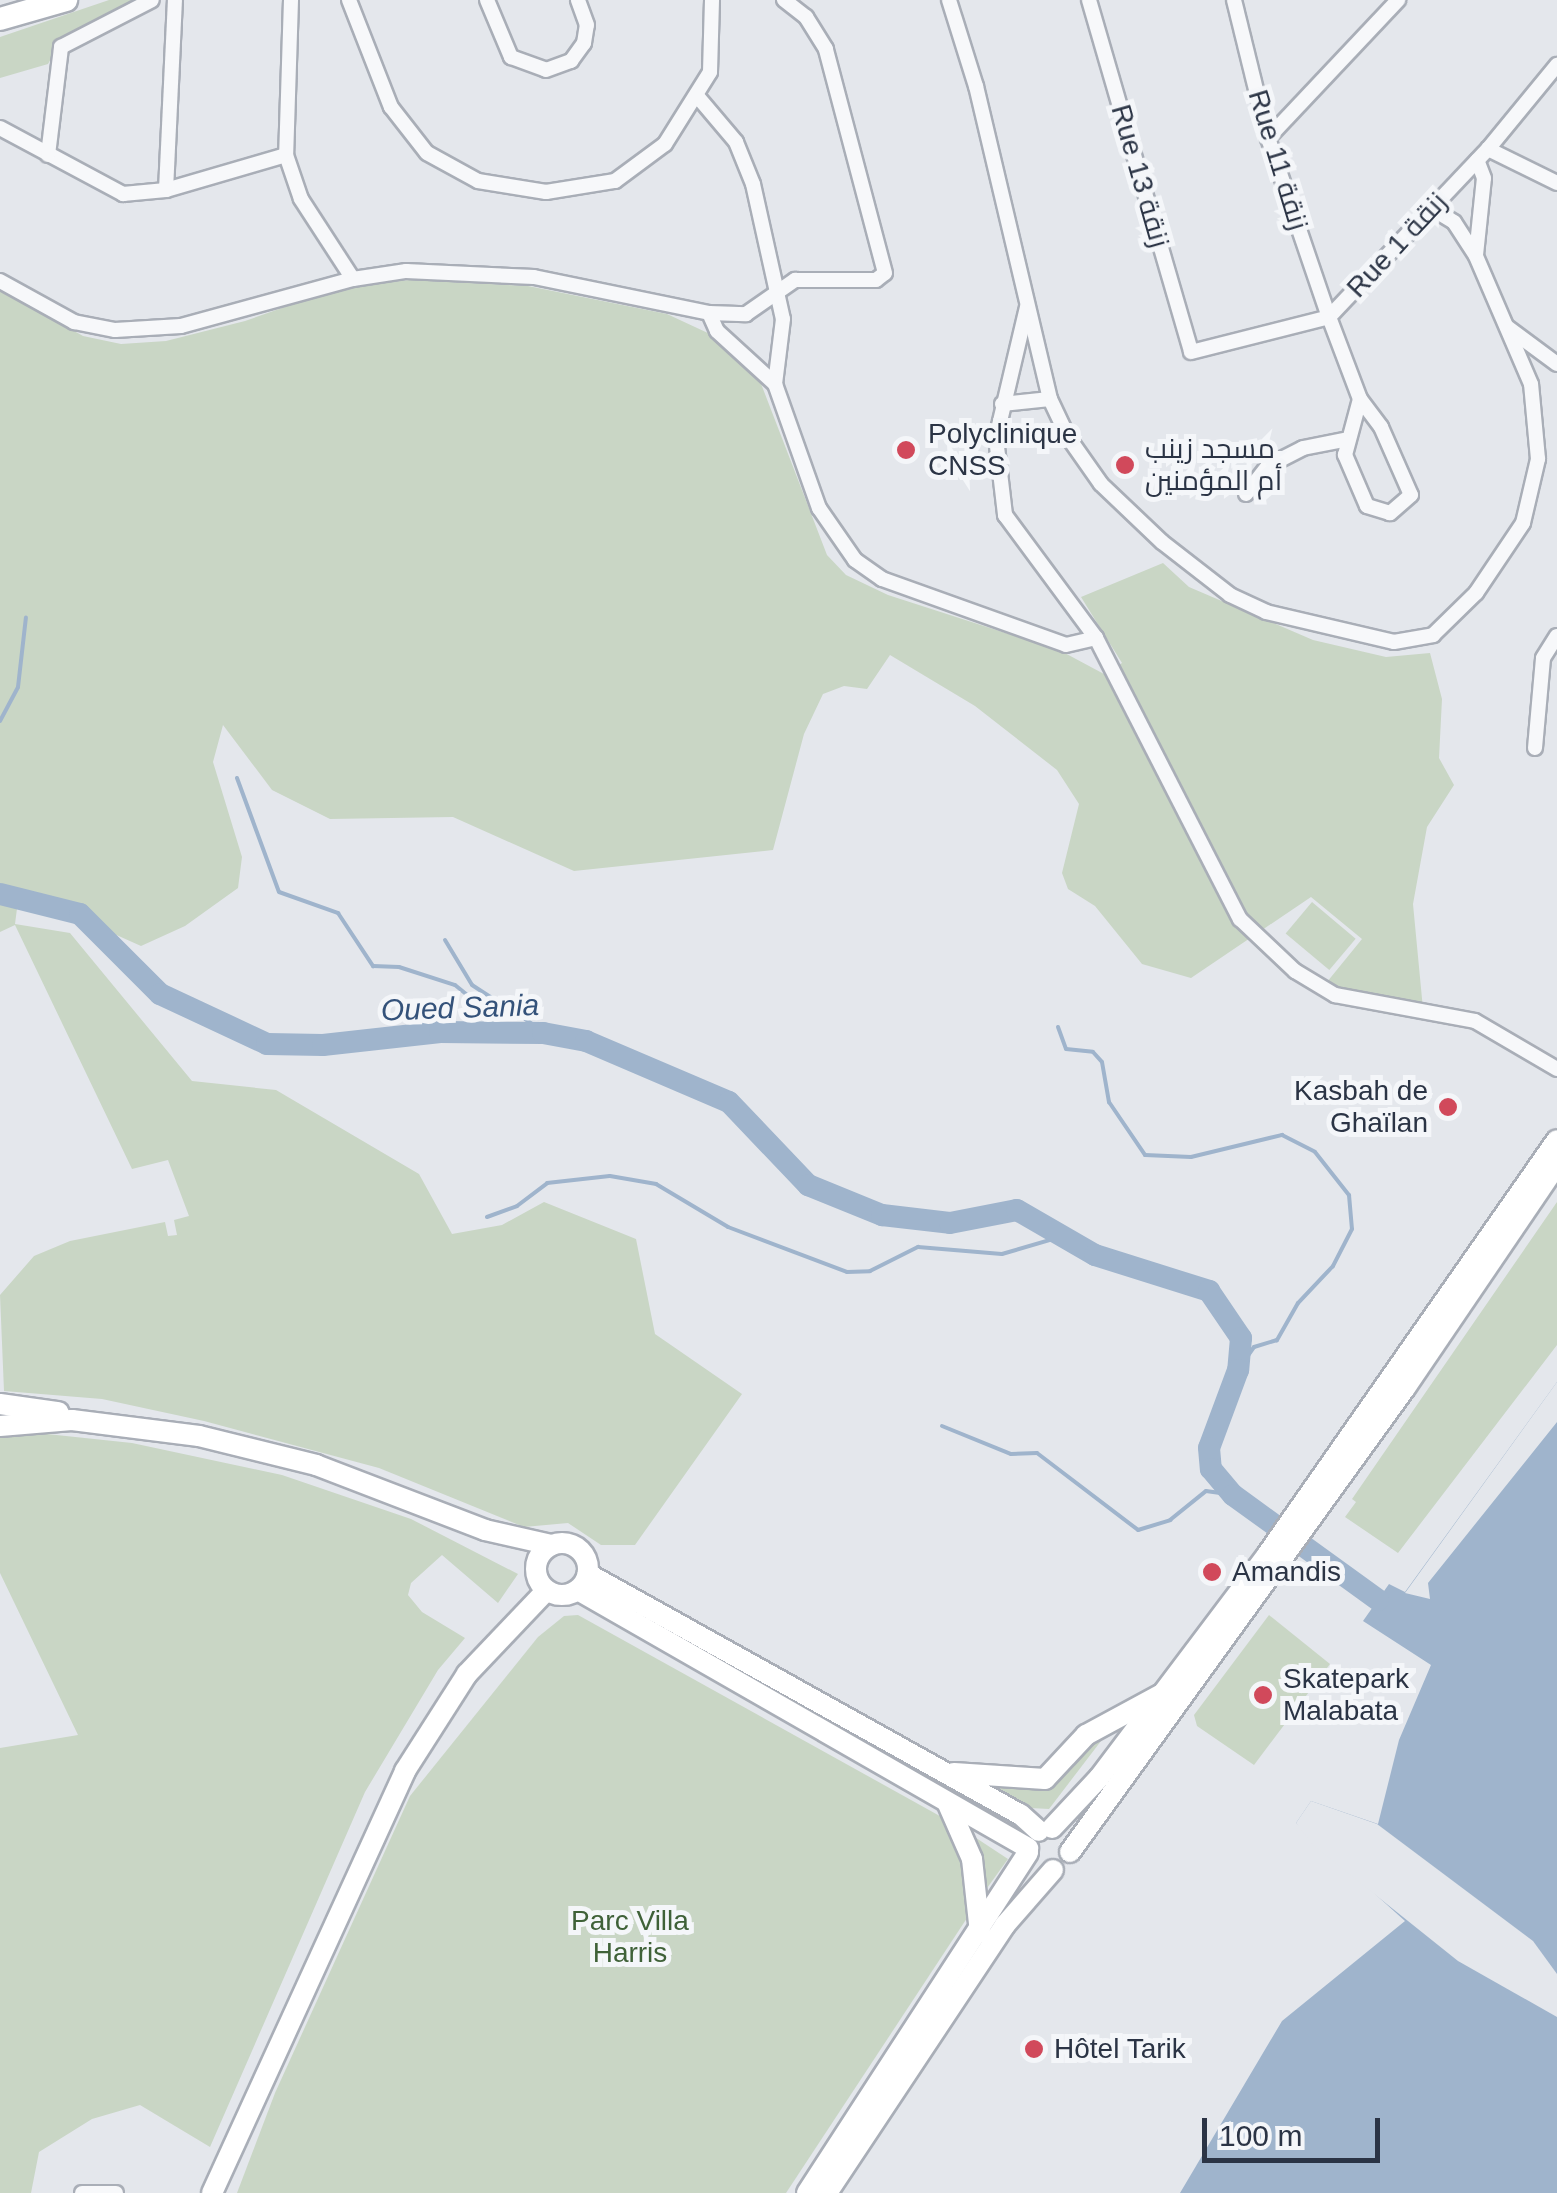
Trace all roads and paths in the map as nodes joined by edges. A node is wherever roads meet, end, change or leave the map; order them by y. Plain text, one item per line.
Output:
1 (66, 0) edge
2 (152, 0) edge
3 (175, 0) edge
4 (291, 0) edge
5 (349, 0) edge
6 (487, 0) edge
7 (578, 0) edge
8 (712, 0) edge
9 (784, 0) edge
10 (949, 0) edge
11 (1089, 0) edge
12 (1234, 0) edge
13 (1398, 0) edge
14 (0, 19) edge
15 (1557, 65) edge
16 (698, 97) junction
17 (0, 128) edge
18 (1268, 138) junction
19 (1482, 154) junction
20 (48, 155) junction
21 (286, 155) junction
22 (1557, 183) edge
23 (166, 190) junction
24 (1432, 208) junction
25 (1476, 256) junction
26 (353, 278) junction
27 (0, 282) edge
28 (775, 291) junction
29 (1028, 306) junction
30 (708, 312) junction
31 (1329, 317) junction
32 (1506, 326) junction
33 (1191, 352) joint
34 (1557, 364) edge
35 (775, 384) junction
36 (1531, 384) junction
37 (1360, 399) junction
38 (1050, 400) junction
39 (1002, 404) junction
40 (1344, 440) junction
41 (1246, 494) dead end
42 (1557, 636) edge
43 (1096, 638) junction
44 (1536, 748) dead end
45 (1557, 1070) edge
46 (1557, 1140) edge
47 (1557, 1164) edge
48 (0, 1404) edge
49 (89, 1421) junction
50 (0, 1426) edge
51 (1304, 1515) junction
52 (485, 1530) junction
53 (551, 1545) junction
54 (1274, 1558) junction
55 (536, 1570) junction
56 (583, 1582) junction
57 (546, 1590) junction
58 (1169, 1688) junction
59 (942, 1771) junction
60 (946, 1801) junction
61 (1037, 1840) junction
62 (1070, 1852) junction
63 (1053, 1870) junction
64 (980, 1933) junction
65 (82, 2193) edge
66 (116, 2193) edge
67 (212, 2193) edge
68 (807, 2193) edge
69 (827, 2193) edge

1 - 14 main road
2 - 20 street
3 - 23 street
4 - 21 street
5 - 16 street
6 - 7 street
8 - 16 street
9 - 28 street
10 - 29 street
11 - 33 street, Rue 13 زنقة
12 - 18 street, Rue 11 زنقة
13 - 18 street
15 - 19 street, Rue 1 زنقة
16 - 28 street
17 - 20 street
18 - 31 street, Rue 11 زنقة
19 - 22 street
19 - 24 street, Rue 1 زنقة
19 - 25 street
20 - 23 street
21 - 23 street
21 - 26 street
24 - 25 street
24 - 31 street, Rue 1 زنقة
25 - 32 street
26 - 27 street
26 - 30 street
28 - 30 street
28 - 35 street
29 - 38 street
29 - 39 street
30 - 35 street
31 - 33 street, Rue 1 زنقة
31 - 37 street, Rue 11 زنقة
32 - 34 street
32 - 36 street
34 - 36 street
35 - 43 street
36 - 38 street
37 - 40 street
37 - 40 street, Rue 11 زنقة
38 - 39 street
39 - 43 street
40 - 41 street
42 - 44 street
43 - 45 street
46 - 51 main road
47 - 51 main road
48 - 49 main road
49 - 50 main road
49 - 52 main road
51 - 54 main road
52 - 53 main road
52 - 55 main road
53 - 55 main road
53 - 56 main road
54 - 58 main road
54 - 62 main road
55 - 57 main road
56 - 57 main road
56 - 59 main road
56 - 60 main road
57 - 67 main road
58 - 59 main road
58 - 61 main road
59 - 61 main road
60 - 61 main road
60 - 64 main road
61 - 62 main road
61 - 63 main road
61 - 64 main road
62 - 63 main road
63 - 69 main road
64 - 68 main road
65 - 66 street

